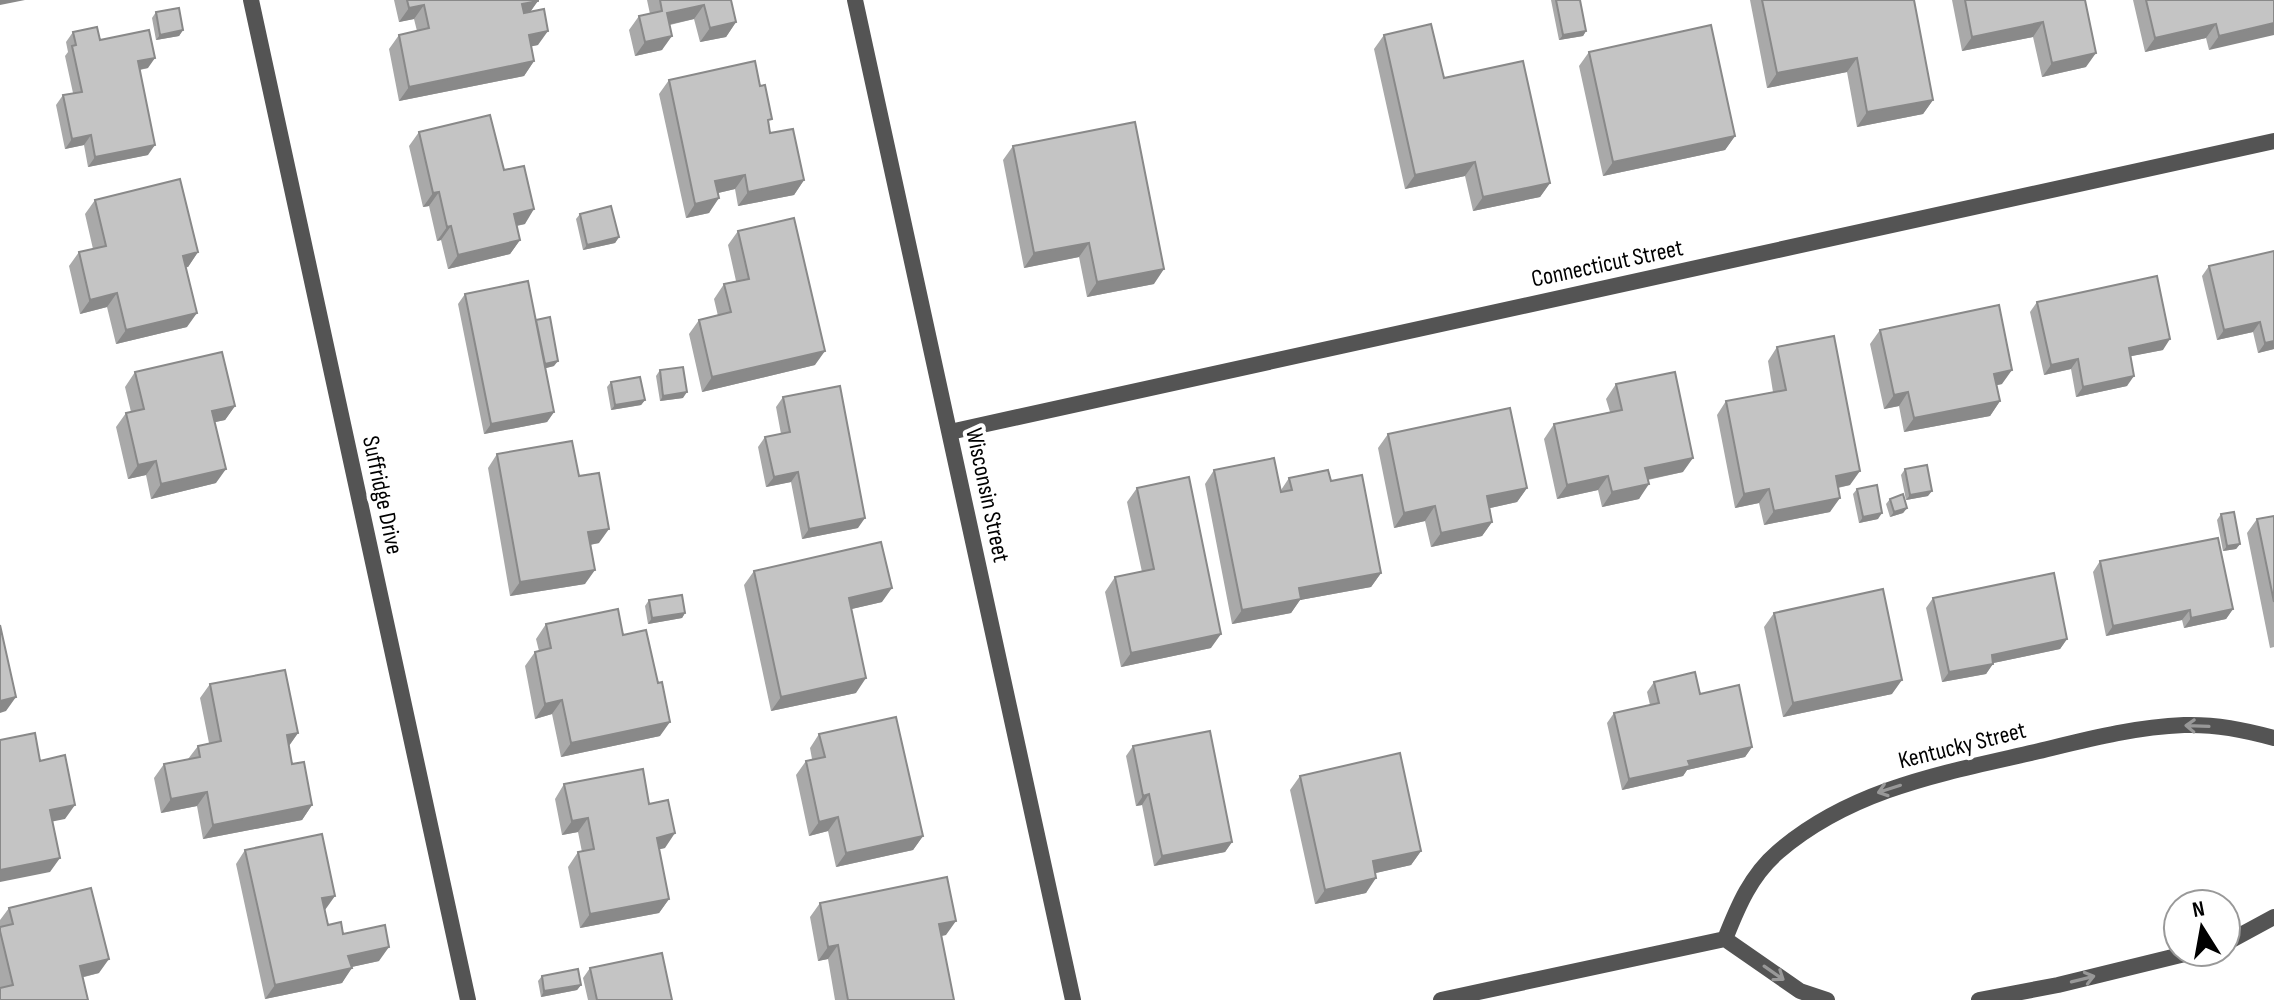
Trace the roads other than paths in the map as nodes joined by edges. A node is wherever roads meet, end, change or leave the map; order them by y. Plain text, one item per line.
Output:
1 (251, 0) edge
2 (855, 0) edge
3 (2274, 141) edge
4 (950, 432) junction
5 (2274, 738) edge
6 (2274, 917) edge
7 (2242, 934) edge
8 (1725, 939) junction
9 (2162, 960) edge
10 (468, 1000) edge
11 (1073, 1000) edge
12 (1441, 1000) edge
13 (1827, 1000) edge
14 (1979, 1000) edge

1 - 10 street, Suffridge Drive
2 - 4 street, Wisconsin Street
3 - 4 street, Connecticut Street
4 - 11 street, Wisconsin Street
5 -> 8 street, Kentucky Street
6 - 7 street
8 - 12 street
8 -> 13 street
14 -> 9 street

